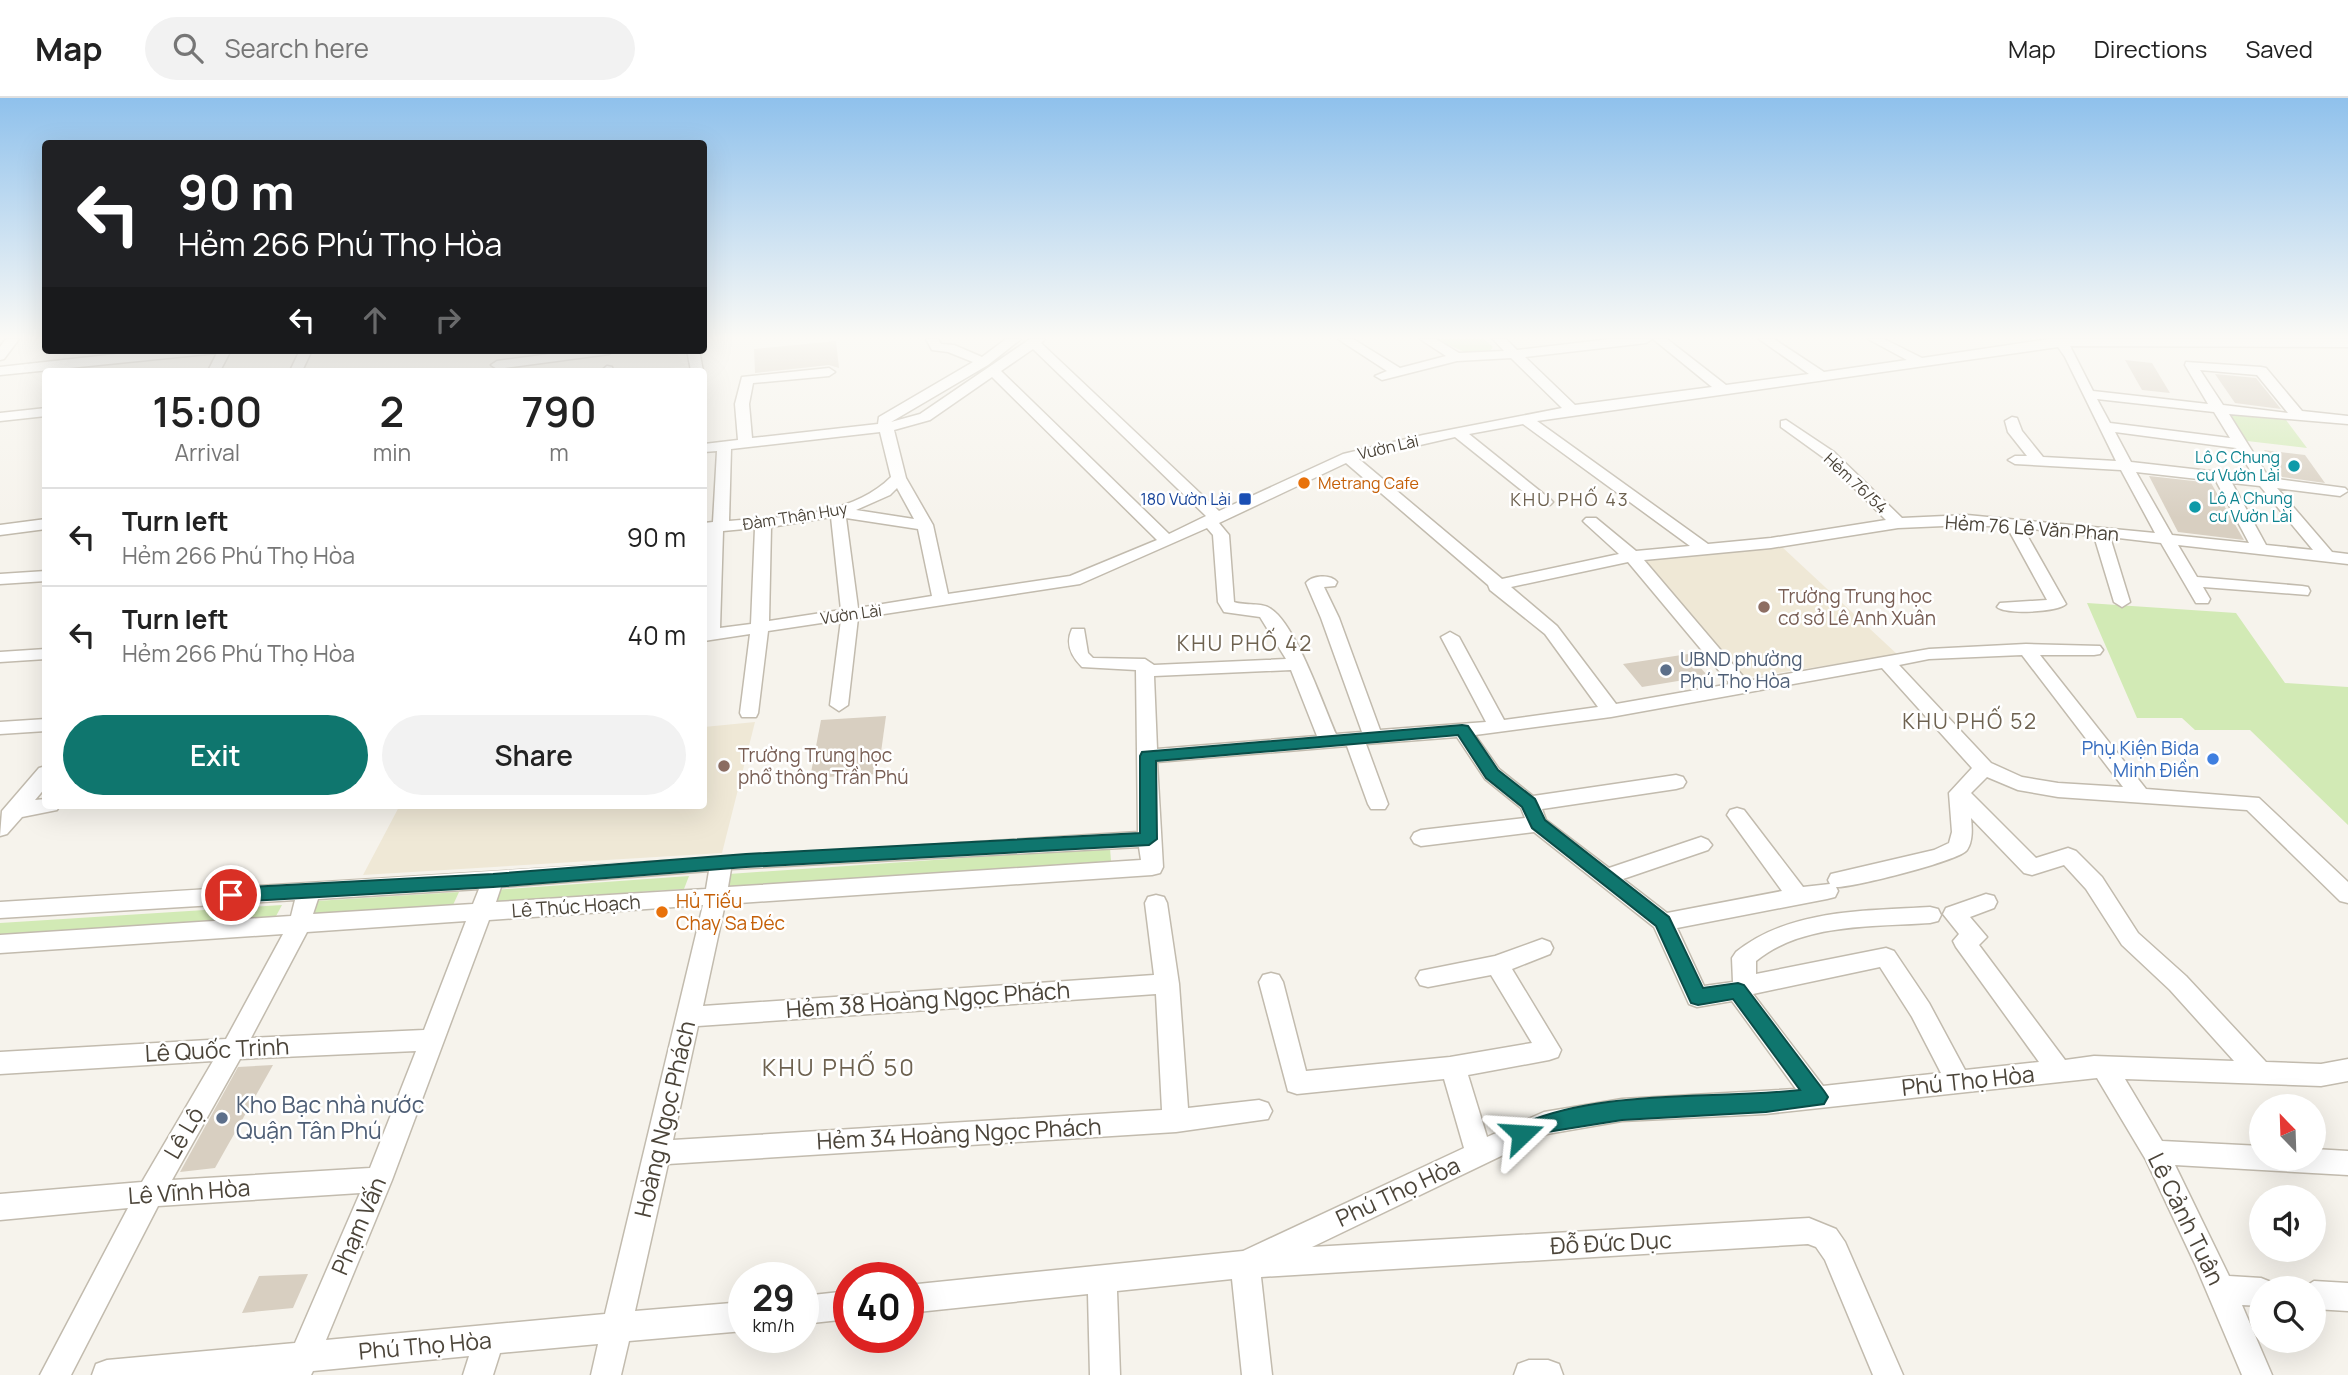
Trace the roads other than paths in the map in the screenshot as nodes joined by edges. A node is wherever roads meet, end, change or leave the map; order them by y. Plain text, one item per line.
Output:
1 (743, 399) edge
2 (948, 399) edge
3 (1021, 399) edge
4 (1094, 399) edge
5 (1560, 399) edge
6 (1664, 399) edge
7 (2090, 399) edge
8 (2128, 399) edge
9 (2212, 399) edge
10 (2281, 399) edge
11 (2219, 409) junction
12 (1572, 410) junction
13 (42, 412) edge
14 (2293, 416) junction
15 (0, 417) edge
16 (1525, 419) junction
17 (2348, 420) edge
18 (2012, 421) dead end
19 (1786, 424) dead end
20 (2104, 426) junction
21 (886, 428) junction
22 (1458, 432) junction
23 (746, 443) junction
24 (1813, 444) joint
25 (2241, 444) junction
26 (724, 446) junction
27 (707, 448) edge
28 (1348, 457) junction
29 (2015, 460) dead end
30 (2038, 461) junction
31 (2125, 466) junction
32 (899, 478) junction
33 (2222, 478) junction
34 (2265, 483) junction
35 (2341, 487) edge
36 (1545, 502) dead end
37 (838, 512) junction
38 (1213, 518) junction
39 (763, 522) junction
40 (1591, 522) dead end
41 (1898, 523) junction
42 (2012, 523) junction
43 (42, 525) edge
44 (925, 525) junction
45 (713, 527) edge
46 (0, 530) edge
47 (2100, 531) junction
48 (2165, 539) junction
49 (1167, 541) junction
50 (1706, 549) junction
51 (2261, 551) junction
52 (1632, 556) junction
53 (2327, 557) junction
54 (2348, 559) edge
55 (42, 576) edge
56 (0, 579) edge
57 (2191, 581) junction
58 (1329, 582) dead end
59 (1496, 586) junction
60 (42, 588) edge
61 (0, 591) edge
62 (2302, 591) dead end
63 (2202, 599) dead end
64 (941, 601) junction
65 (2122, 602) dead end
66 (2006, 607) dead end
67 (850, 614) junction
68 (760, 628) junction
69 (1078, 633) dead end
70 (707, 636) edge
71 (1450, 637) dead end
72 (2026, 649) junction
73 (2094, 650) dead end
74 (42, 654) edge
75 (0, 657) edge
76 (1886, 662) junction
77 (1296, 664) junction
78 (1146, 671) junction
79 (1743, 688) junction
80 (839, 705) dead end
81 (1611, 711) junction
82 (749, 713) dead end
83 (42, 725) edge
84 (1498, 727) junction
85 (0, 728) edge
86 (1462, 730) junction
87 (1363, 738) junction
88 (1329, 741) junction
89 (1148, 756) junction
90 (1984, 768) junction
91 (42, 777) edge
92 (1676, 782) dead end
93 (1959, 793) junction
94 (2139, 794) junction
95 (1378, 804) dead end
96 (42, 806) edge
97 (8, 811) edge
98 (1534, 814) junction
99 (1737, 815) dead end
100 (0, 829) edge
101 (1421, 838) dead end
102 (1701, 845) dead end
103 (1150, 854) junction
104 (721, 862) junction
105 (1608, 876) junction
106 (493, 880) junction
107 (309, 890) junction
108 (2348, 895) edge
109 (716, 896) junction
110 (1798, 897) junction
111 (1986, 902) dead end
112 (1156, 903) dead end
113 (0, 910) edge
114 (480, 914) junction
115 (1930, 915) dead end
116 (1663, 922) junction
117 (299, 926) junction
118 (0, 944) edge
119 (1542, 948) dead end
120 (1497, 965) junction
121 (1429, 978) dead end
122 (1271, 982) dead end
123 (1167, 984) junction
124 (1741, 988) junction
125 (688, 1017) junction
126 (433, 1040) junction
127 (233, 1049) junction
128 (0, 1063) edge
129 (1453, 1068) junction
130 (2105, 1068) junction
131 (2348, 1070) edge
132 (2059, 1071) junction
133 (2260, 1073) junction
134 (1958, 1082) junction
135 (1817, 1097) junction
136 (1259, 1111) dead end
137 (1176, 1121) junction
138 (2155, 1152) junction
139 (657, 1153) junction
140 (1479, 1154) junction
141 (2249, 1157) edge
142 (2326, 1162) edge
143 (2348, 1163) edge
144 (379, 1180) junction
145 (149, 1194) junction
146 (0, 1207) edge
147 (1245, 1264) junction
148 (1102, 1279) junction
149 (2220, 1290) junction
150 (2249, 1291) edge
151 (2326, 1296) edge
152 (924, 1297) edge
153 (2348, 1297) edge
154 (728, 1318) edge
155 (617, 1329) junction
156 (489, 1340) junction
157 (299, 1366) edge
158 (55, 1375) edge
159 (107, 1375) edge
160 (478, 1375) edge
161 (606, 1375) edge
162 (1105, 1375) edge
163 (1257, 1375) edge
164 (1529, 1375) edge
165 (1548, 1375) edge
166 (1888, 1375) edge
167 (2257, 1375) edge

1 - 23 street
2 - 21 street
3 - 49 street
4 - 38 street
5 - 12 street
6 - 12 street, Vườn Lài
7 - 20 street
8 - 11 street
9 - 11 street
10 - 14 street
11 - 14 street
11 - 25 street
12 - 16 street, Vườn Lài
13 - 15 street
14 - 17 street
16 - 22 street, Vườn Lài
16 - 50 street
18 - 30 street
19 - 24 street
20 - 25 street
20 - 31 street
21 - 23 street
21 - 32 street
22 - 28 street, Vườn Lài
22 - 36 street
23 - 26 street
24 - 41 street, Hẻm 76/54
25 - 34 street
26 - 27 street
26 - 45 street
28 - 38 street, Vườn Lài
28 - 59 street
29 - 30 street
30 - 31 street
31 - 33 street
31 - 48 street
32 - 37 street, Đàm Thận Huy
32 - 44 street
33 - 34 street
33 - 51 street
34 - 35 street
34 - 53 street
37 - 39 street, Đàm Thận Huy
37 - 44 street
37 - 67 street
38 - 49 street, Vườn Lài
38 - 77 street
39 - 45 street, Đàm Thận Huy
39 - 68 street
40 - 52 street
41 - 42 street, Hẻm 76 Lê Văn Phan
41 - 50 street, Hẻm 76 Lê Văn Phan
42 - 47 street, Hẻm 76 Lê Văn Phan
42 - 66 street
43 - 46 street
44 - 64 street
45 - 70 street
47 - 48 street, Hẻm 76 Lê Văn Phan
47 - 65 street
48 - 51 street, Hẻm 76 Lê Văn Phan
48 - 57 street
49 - 64 street, Vườn Lài
50 - 52 street, Hẻm 76 Lê Văn Phan
51 - 53 street, Hẻm 76 Lê Văn Phan
52 - 59 street, Hẻm 76 Lê Văn Phan
52 - 79 street
53 - 54 street, Hẻm 76 Lê Văn Phan
55 - 56 street
57 - 62 street
57 - 63 street
58 - 87 street
59 - 81 street
60 - 61 street
64 - 67 street, Vườn Lài
67 - 68 street, Vườn Lài
67 - 80 street
68 - 70 street, Vườn Lài
68 - 82 street
69 - 78 street
71 - 84 street
72 - 73 street
72 - 76 street
72 - 94 street
74 - 75 street
76 - 79 street
76 - 90 street
77 - 78 street
77 - 88 street
78 - 89 street
79 - 81 street
81 - 84 street
83 - 85 street
84 - 86 street
86 - 87 street
86 - 98 street
87 - 88 street
87 - 95 street
88 - 89 street
89 - 103 street
90 - 93 street
90 - 94 street
91 - 97 street
92 - 98 street
93 - 110 street
93 - 133 street
94 - 108 street
96 - 97 street
97 - 100 street
98 - 101 street
98 - 105 street
99 - 110 street
102 - 105 street
103 - 104 street, Lê Thúc Hoạch
103 - 109 street, Lê Thúc Hoạch
104 - 106 street, Lê Thúc Hoạch
104 - 109 street, Hoàng Ngọc Phách
105 - 116 street
106 - 107 street, Lê Thúc Hoạch
106 - 114 street, Phạm Vấn
107 - 113 street, Lê Thúc Hoạch
107 - 117 street, Lê Lộ
109 - 114 street, Lê Thúc Hoạch
109 - 125 street, Hoàng Ngọc Phách
110 - 116 street
111 - 132 street
112 - 123 street
114 - 117 street, Lê Thúc Hoạch
114 - 126 street, Phạm Vấn
115 - 124 street
116 - 124 street
117 - 118 street, Lê Thúc Hoạch
117 - 127 street, Lê Lộ
119 - 120 street
120 - 121 street
120 - 129 street
122 - 129 street
123 - 125 street, Hẻm 38 Hoàng Ngọc Phách
123 - 137 street
124 - 134 street
124 - 135 street
125 - 139 street, Hoàng Ngọc Phách
126 - 127 street, Lê Quốc Trinh
126 - 144 street, Phạm Vấn
127 - 128 street, Lê Quốc Trinh
127 - 145 street, Lê Lộ
129 - 140 street
130 - 132 street, Phú Thọ Hòa
130 - 133 street, Phú Thọ Hòa
130 - 138 street, Lê Cảnh Tuân
131 - 133 street, Phú Thọ Hòa
132 - 134 street, Phú Thọ Hòa
134 - 135 street, Phú Thọ Hòa
135 - 140 street, Phú Thọ Hòa
136 - 137 street, Hẻm 34 Hoàng Ngọc Phách
137 - 139 street, Hẻm 34 Hoàng Ngọc Phách
138 - 141 street
138 - 149 street, Lê Cảnh Tuân
139 - 155 street, Hoàng Ngọc Phách
140 - 147 street, Phú Thọ Hòa
142 - 143 street
144 - 145 street, Lê Vĩnh Hòa
144 - 157 street, Phạm Vấn
145 - 146 street, Lê Vĩnh Hòa
145 - 158 street, Lê Lộ
147 - 148 street, Phú Thọ Hòa
147 - 163 street
147 - 166 street, Đỗ Đức Dục
148 - 152 street, Phú Thọ Hòa
148 - 162 street
149 - 150 street
149 - 167 street, Lê Cảnh Tuân
151 - 153 street
154 - 155 street, Phú Thọ Hòa
155 - 156 street, Phú Thọ Hòa
155 - 161 street, Hoàng Ngọc Phách
156 - 157 street, Phú Thọ Hòa
156 - 160 street
157 - 159 street, Phú Thọ Hòa
164 - 165 street

